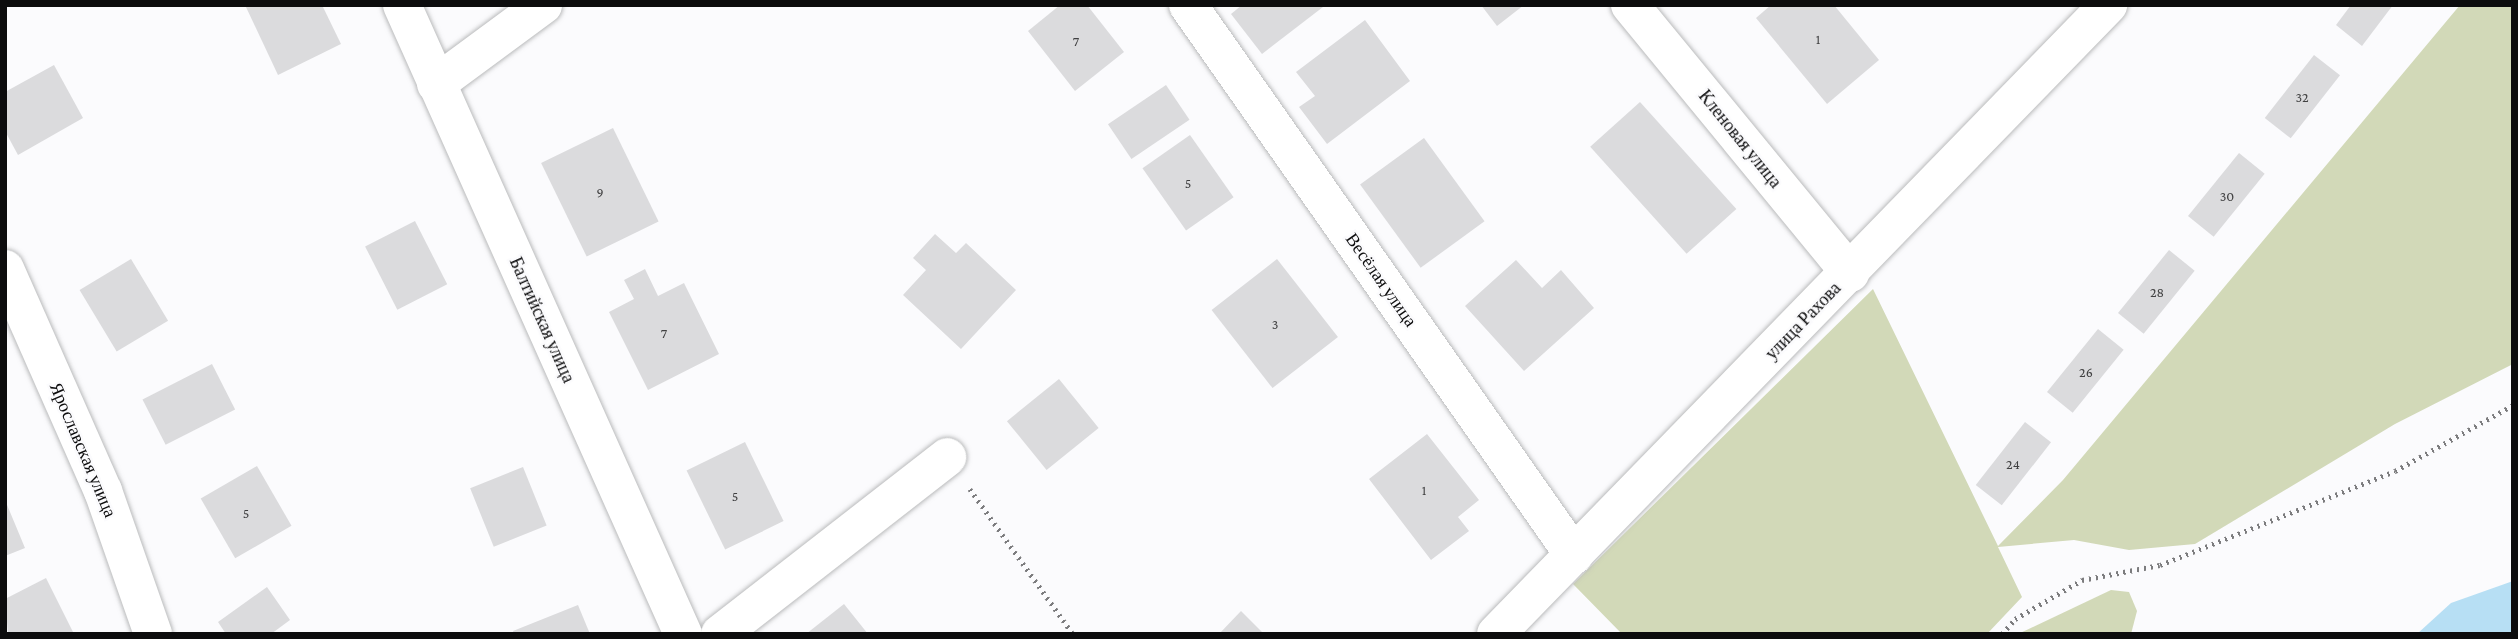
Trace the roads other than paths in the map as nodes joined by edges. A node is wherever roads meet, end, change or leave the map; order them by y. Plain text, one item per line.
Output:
1 (402, 5) edge
2 (542, 5) edge
3 (1188, 5) edge
4 (1630, 5) edge
5 (2108, 5) edge
6 (436, 84) junction
7 (5, 269) edge
8 (1850, 273) junction
9 (947, 457) road end
10 (1574, 555) junction
11 (153, 634) edge
12 (683, 634) edge
13 (720, 634) edge
14 (1496, 634) edge

1 - 6 street, Балтийская улица
2 - 6 street
3 - 10 street, Весёлая улица
4 - 8 street, Кленовая улица
5 - 8 street, улица Рахова
6 - 12 street, Балтийская улица
7 - 11 street, Ярославская улица
8 - 10 street, улица Рахова
9 - 13 street
10 - 14 street, улица Рахова

